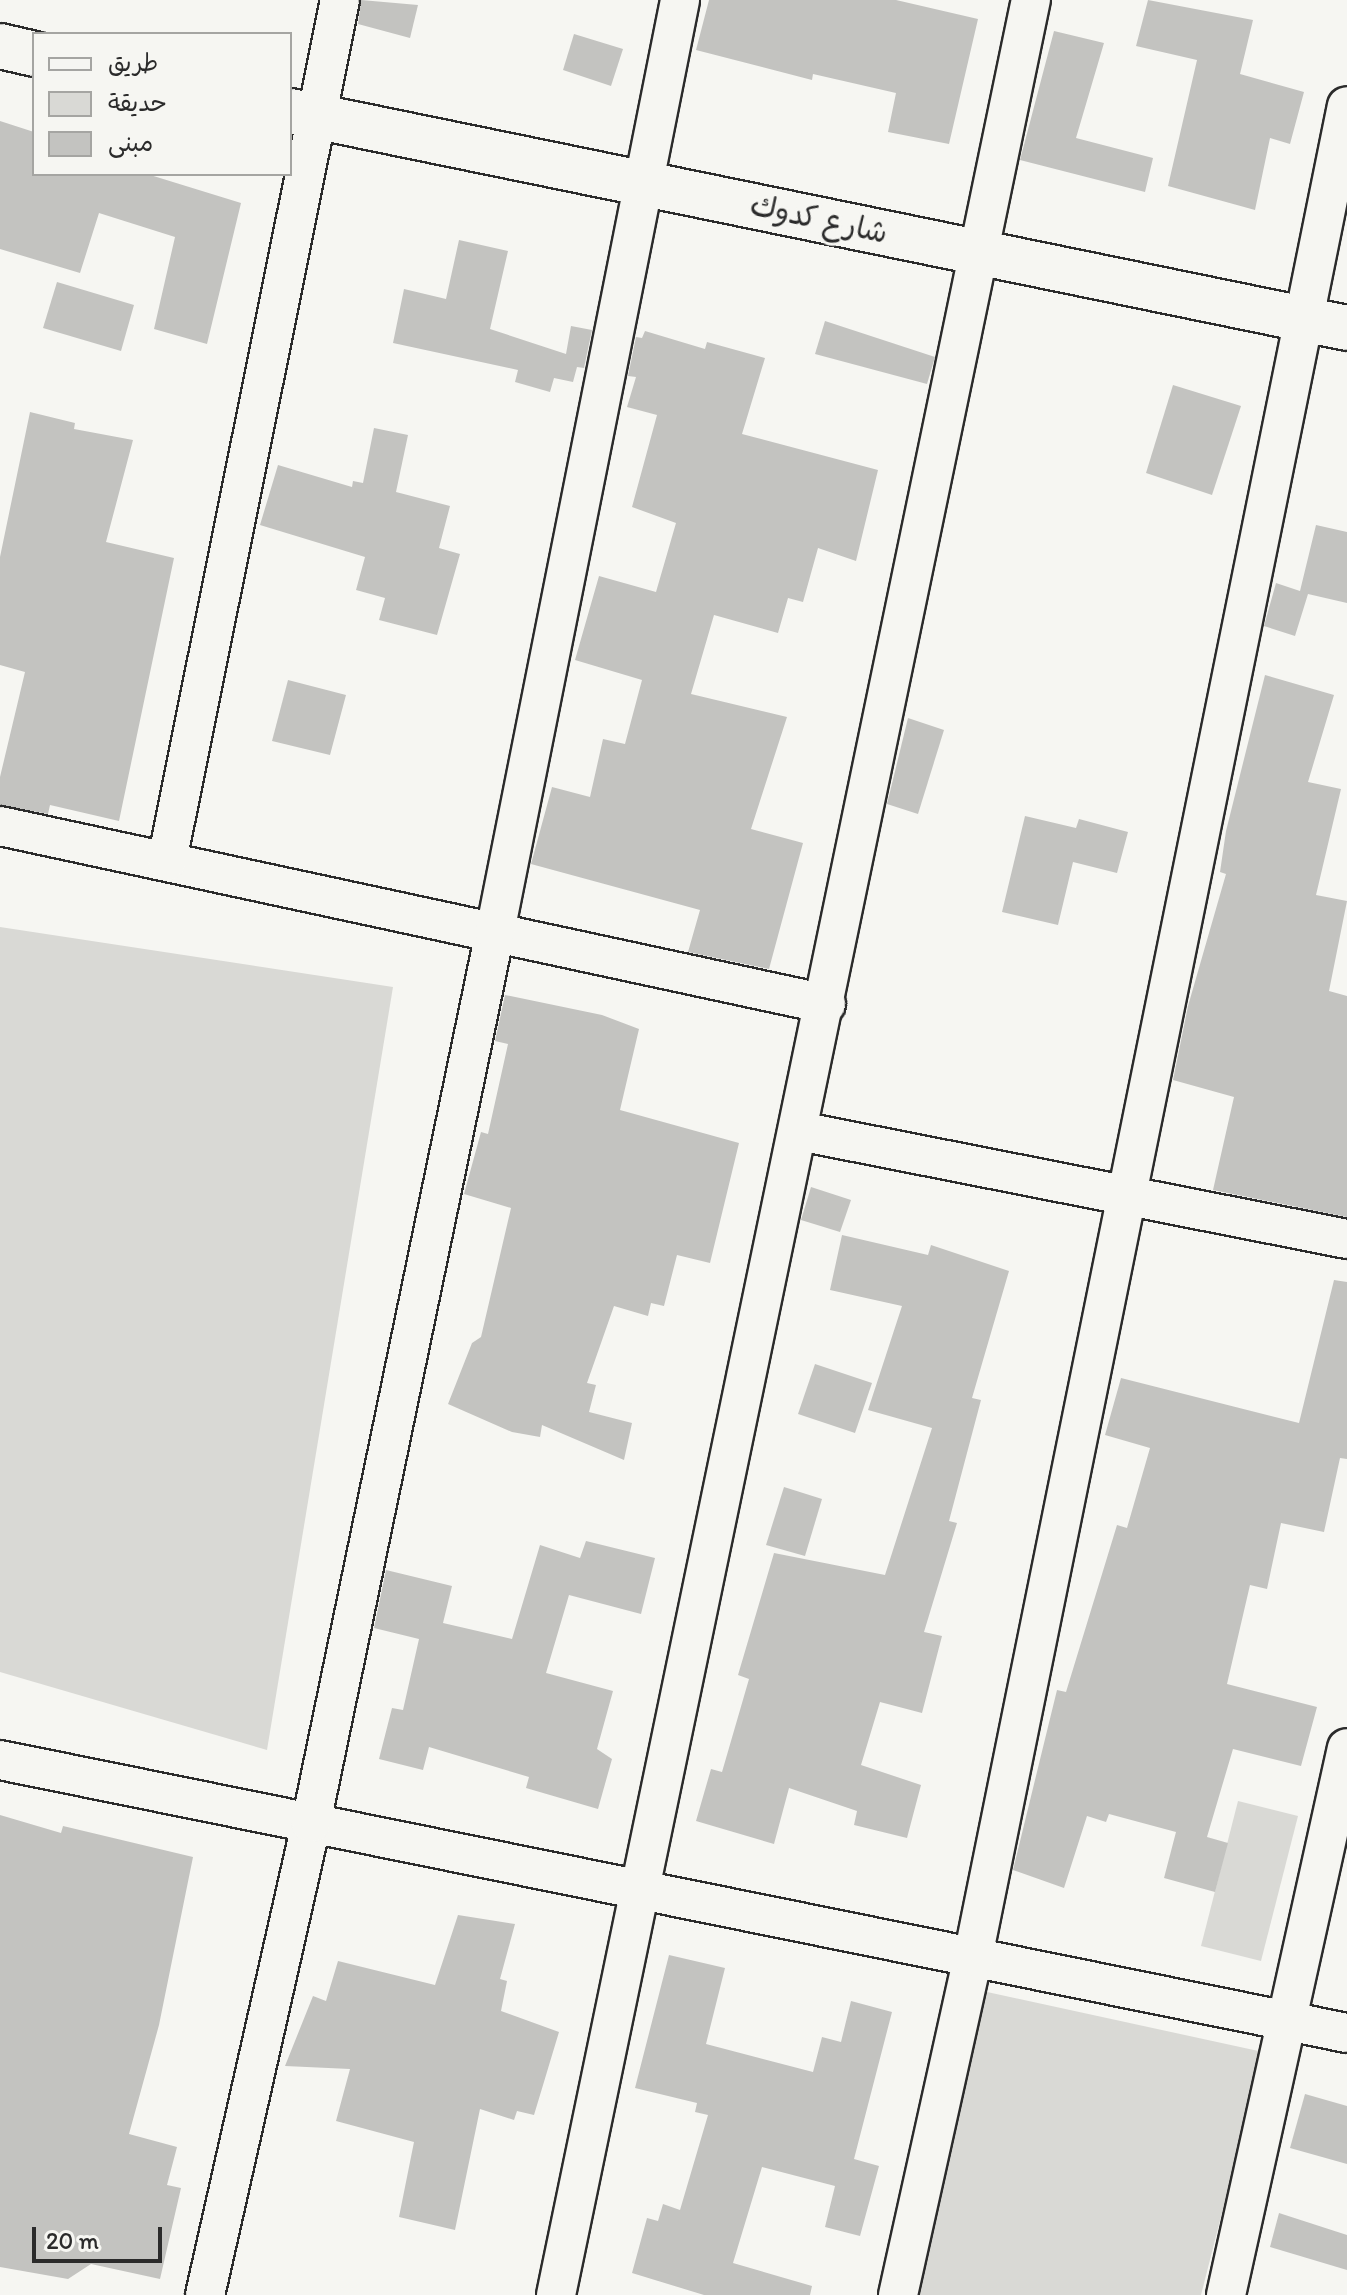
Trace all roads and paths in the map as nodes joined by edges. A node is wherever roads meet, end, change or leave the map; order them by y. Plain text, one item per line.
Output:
1 (340, 0) edge
2 (680, 0) edge
3 (1031, 0) edge
4 (0, 46) edge
5 (32, 54) edge
6 (1347, 106) edge
7 (303, 114) edge
8 (292, 174) edge
9 (292, 176) edge
10 (644, 182) junction
11 (981, 254) junction
12 (1303, 318) junction
13 (1347, 328) edge
14 (0, 826) edge
15 (167, 861) junction
16 (495, 932) junction
17 (826, 1004) junction
18 (799, 1131) junction
19 (1127, 1197) junction
20 (1347, 1239) edge
21 (1347, 1748) edge
22 (0, 1760) edge
23 (311, 1823) junction
24 (641, 1890) junction
25 (973, 1957) junction
26 (1287, 2021) junction
27 (1347, 2033) edge
28 (205, 2295) edge
29 (556, 2295) edge
30 (898, 2295) edge
31 (1226, 2295) edge

1 - 7 street
2 - 10 street
3 - 11 street
4 - 5 street
6 - 12 street
7 - 8 street
7 - 10 street, شارع كدوك
9 - 15 street
10 - 11 street, شارع كدوك
10 - 16 street
11 - 12 street, شارع كدوك
11 - 17 street
12 - 13 street, شارع كدوك
12 - 19 street
14 - 15 street
15 - 16 street
16 - 17 street
16 - 23 street
17 - 18 street
18 - 19 street
18 - 24 street
19 - 20 street
19 - 25 street
21 - 26 street
22 - 23 street
23 - 24 street
23 - 28 street
24 - 25 street
24 - 29 street
25 - 26 street
25 - 30 street
26 - 27 street
26 - 31 street

